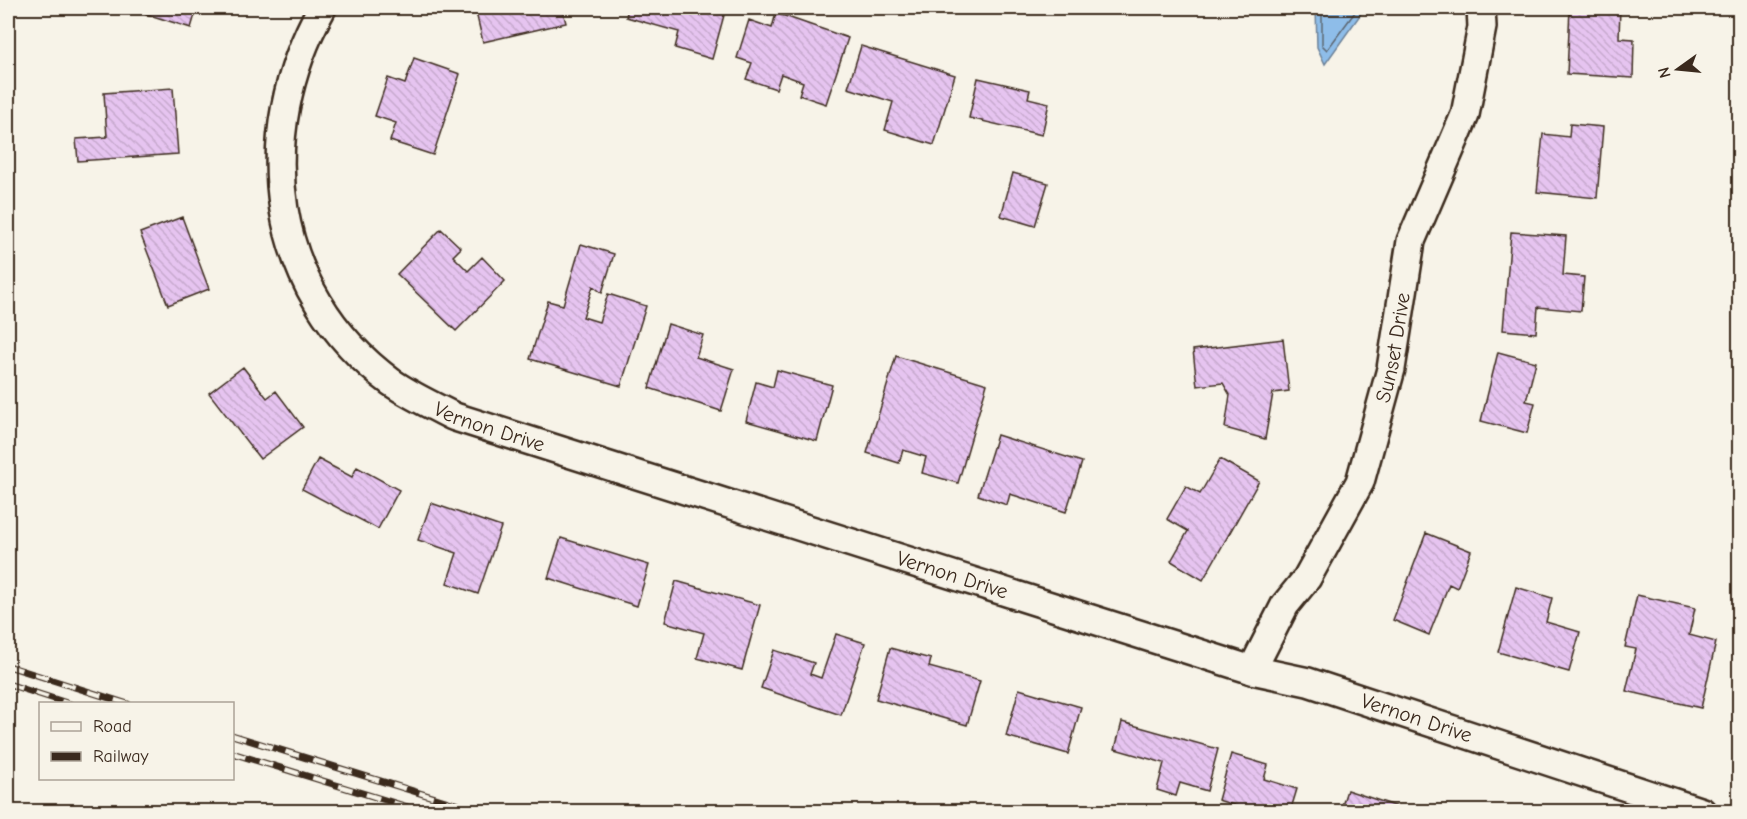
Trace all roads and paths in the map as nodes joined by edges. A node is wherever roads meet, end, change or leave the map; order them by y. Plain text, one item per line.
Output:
1 (322, 8) edge
2 (1481, 8) edge
3 (1252, 670) junction
4 (1702, 812) edge

1 - 3 street, Vernon Drive
2 - 3 street, Sunset Drive
3 - 4 street, Vernon Drive

